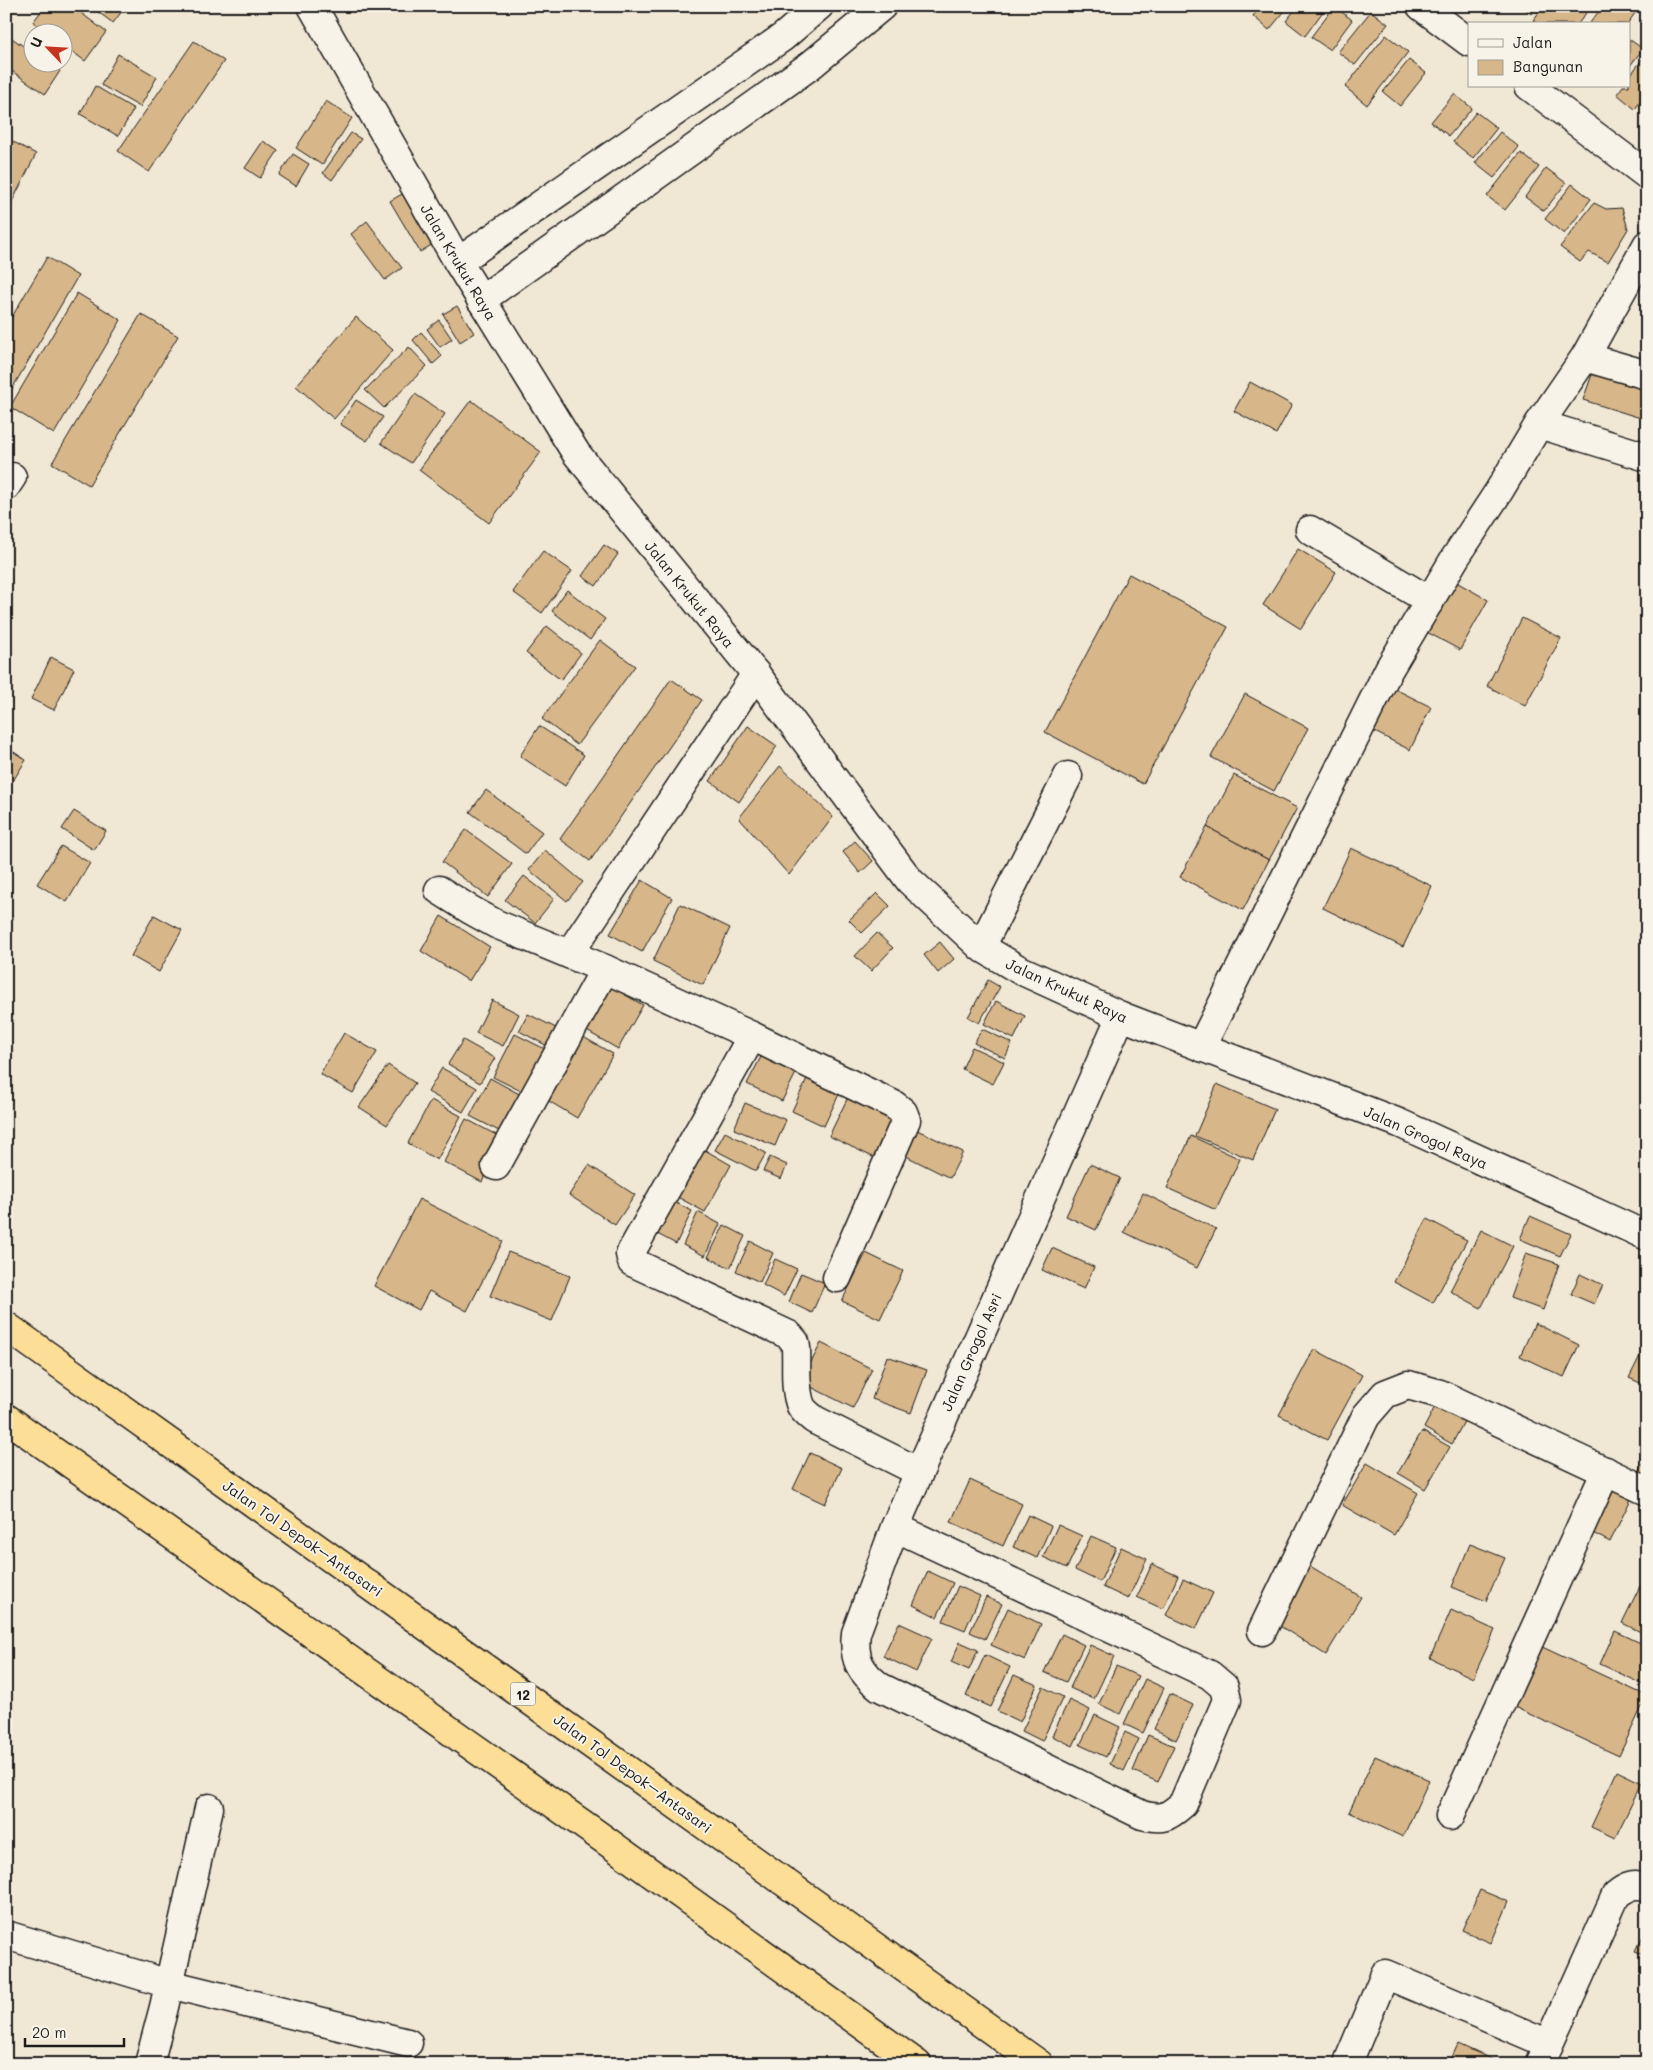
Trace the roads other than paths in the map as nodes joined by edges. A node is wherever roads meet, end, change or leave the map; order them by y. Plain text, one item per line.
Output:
1 (312, 6) edge
2 (819, 6) edge
3 (882, 6) edge
4 (1421, 6) edge
5 (1468, 41) edge
6 (1532, 88) edge
7 (1647, 175) edge
8 (1647, 245) edge
9 (458, 262) junction
10 (481, 300) junction
11 (1585, 357) junction
12 (1647, 375) edge
13 (1539, 424) junction
14 (1647, 457) edge
15 (1310, 530) dead end
16 (1430, 601) junction
17 (756, 674) junction
18 (1068, 776) dead end
19 (439, 890) dead end
20 (982, 946) junction
21 (570, 954) junction
22 (605, 969) junction
23 (1121, 1016) junction
24 (752, 1036) junction
25 (1201, 1047) junction
26 (496, 1166) dead end
27 (1647, 1236) edge
28 (837, 1278) dead end
29 (6, 1326) edge
30 (6, 1418) edge
31 (1606, 1471) junction
32 (919, 1472) junction
33 (1647, 1491) edge
34 (895, 1527) junction
35 (1262, 1631) dead end
36 (209, 1808) dead end
37 (1450, 1816) dead end
38 (1647, 1888) edge
39 (6, 1935) edge
40 (169, 1984) junction
41 (408, 2044) dead end
42 (1544, 2054) edge
43 (1349, 2060) dead end
44 (149, 2064) edge
45 (917, 2064) edge
46 (1039, 2064) edge

1 - 9 street, Jalan Krukut Raya
2 - 9 street
3 - 10 street
4 - 5 street
6 - 7 street
8 - 11 street
9 - 10 street, Jalan Krukut Raya
10 - 17 street, Jalan Krukut Raya
11 - 12 street
11 - 13 street
13 - 14 street
13 - 16 street
15 - 16 street
16 - 25 street
17 - 20 street, Jalan Krukut Raya
17 - 21 street
18 - 20 street
19 - 21 street
20 - 23 street, Jalan Krukut Raya
21 - 22 street
22 - 24 street
22 - 26 street
23 - 25 street, Jalan Krukut Raya
23 - 32 street, Jalan Grogol Asri
24 - 28 street
24 - 32 street
25 - 27 street, Jalan Grogol Raya
29 - 46 highway, Jalan Tol Depok–Antasari / 12
30 - 45 highway
31 - 33 street
31 - 35 street
31 - 37 street
32 - 34 street, Jalan Grogol Asri
34 - 34 street, Jalan Grogol Asri
36 - 40 street
38 - 42 street
39 - 40 street
40 - 41 street
40 - 44 street
42 - 43 street

